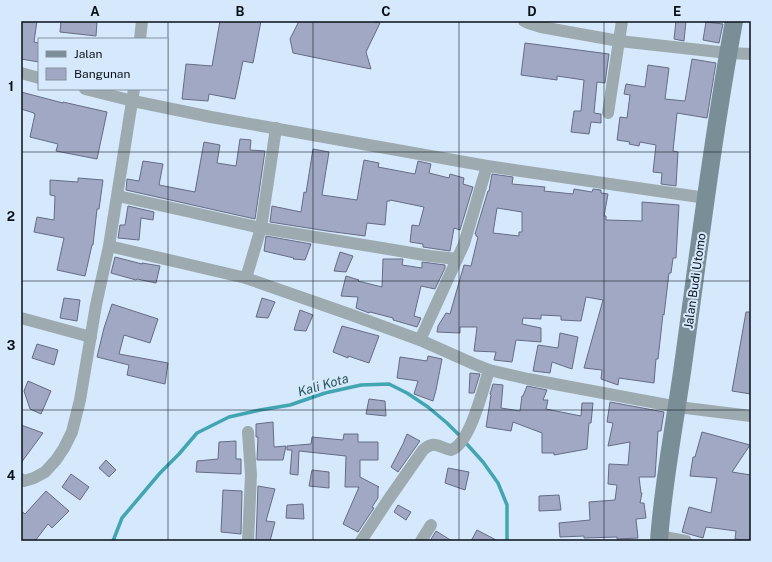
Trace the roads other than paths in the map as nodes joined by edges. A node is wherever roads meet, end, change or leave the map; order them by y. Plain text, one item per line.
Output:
1 (142, 21) edge
2 (524, 21) edge
3 (622, 21) edge
4 (734, 21) edge
5 (140, 38) edge
6 (619, 41) junction
7 (728, 53) junction
8 (751, 54) edge
9 (21, 73) edge
10 (38, 78) edge
11 (93, 90) edge
12 (134, 95) edge
13 (608, 113) dead end
14 (276, 128) junction
15 (487, 166) junction
16 (118, 196) junction
17 (706, 198) junction
18 (261, 228) junction
19 (110, 246) junction
20 (457, 259) junction
21 (246, 278) junction
22 (21, 318) edge
23 (91, 337) junction
24 (420, 340) junction
25 (489, 370) junction
26 (678, 407) junction
27 (751, 416) edge
28 (248, 432) dead end
29 (21, 479) edge
30 (431, 525) dead end
31 (659, 539) edge
32 (248, 541) edge
33 (361, 541) edge
34 (421, 541) edge
35 (686, 541) edge

1 - 5 street
2 - 6 street
3 - 6 street
4 - 7 street, Jalan Budi Utomo
6 - 7 street
6 - 13 street
7 - 8 street
7 - 17 street, Jalan Budi Utomo
9 - 10 street
11 - 12 street
12 - 14 street
12 - 16 street
14 - 15 street
14 - 18 street
15 - 17 street
15 - 20 street
16 - 18 street
16 - 19 street
17 - 26 street, Jalan Budi Utomo
18 - 20 street
18 - 21 street
19 - 21 street
19 - 23 street
20 - 24 street
21 - 24 street
22 - 23 street
23 - 29 street
24 - 25 street
25 - 26 street
25 - 33 street
26 - 27 street
26 - 31 street, Jalan Budi Utomo
28 - 32 street
30 - 34 street
31 - 35 street

